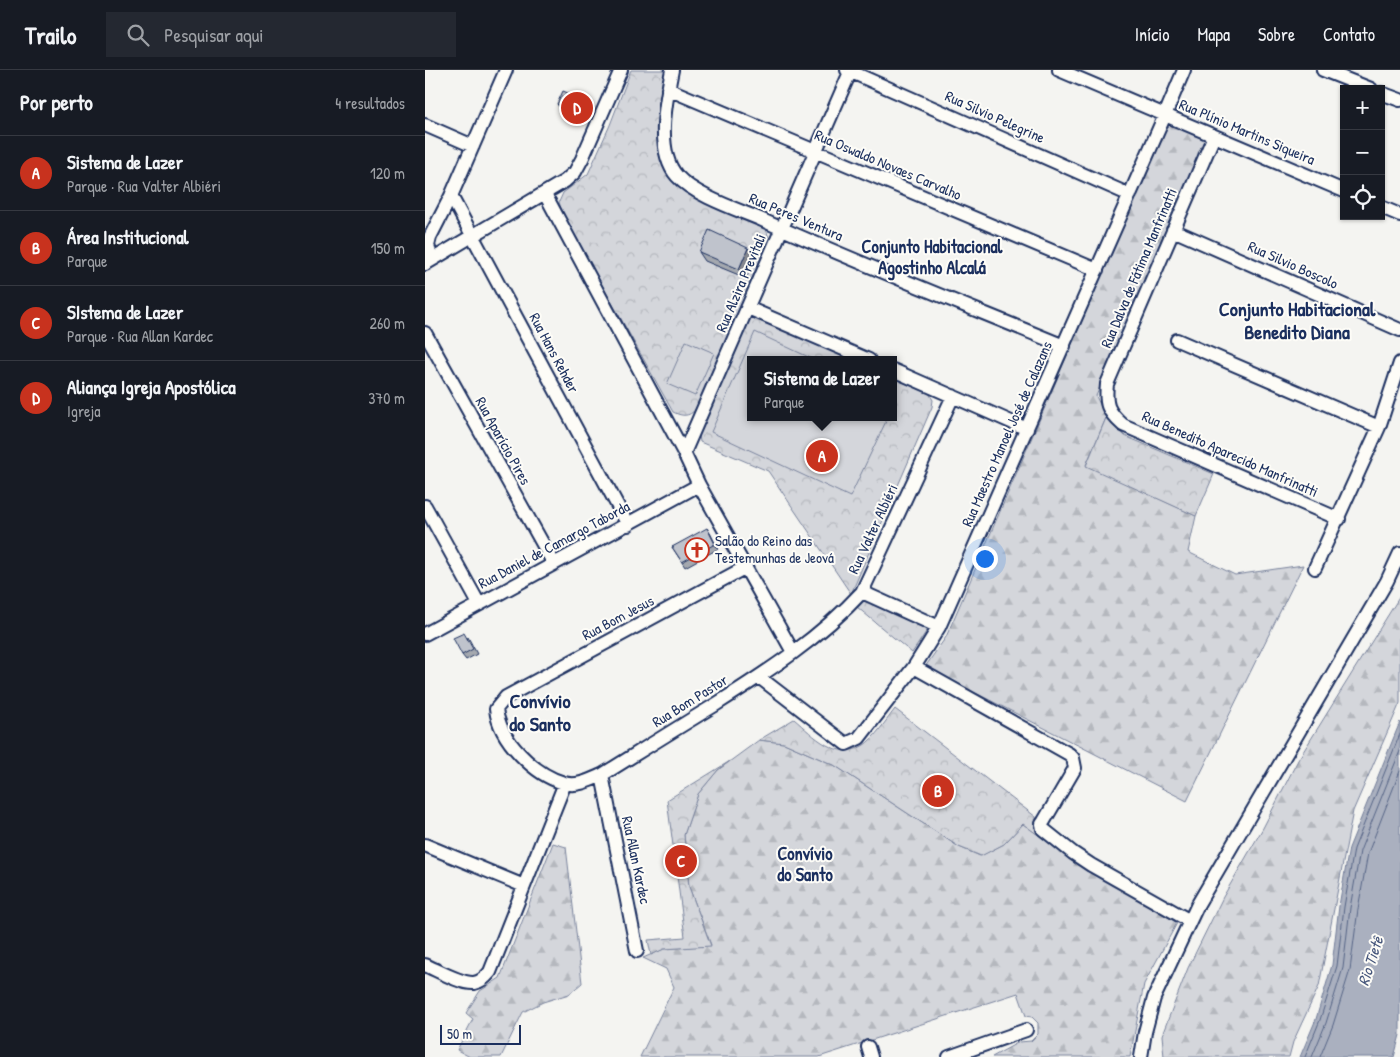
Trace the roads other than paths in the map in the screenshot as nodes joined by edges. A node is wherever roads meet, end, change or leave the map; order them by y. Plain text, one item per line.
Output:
1 (506, 70) edge
2 (621, 70) edge
3 (672, 70) edge
4 (849, 70) edge
5 (1059, 70) edge
6 (1184, 70) edge
7 (1323, 70) edge
8 (1361, 85) edge
9 (668, 89) junction
10 (1385, 94) edge
11 (1400, 100) edge
12 (1165, 115) junction
13 (425, 125) edge
14 (1214, 136) junction
15 (473, 146) junction
16 (815, 152) junction
17 (1340, 189) edge
18 (545, 194) junction
19 (1130, 195) junction
20 (451, 196) junction
21 (1385, 209) edge
22 (1400, 215) edge
23 (781, 229) junction
24 (1173, 230) junction
25 (428, 236) edge
26 (473, 236) junction
27 (429, 262) edge
28 (1097, 270) junction
29 (748, 308) junction
30 (1400, 330) edge
31 (425, 333) edge
32 (1177, 340) dead end
33 (1063, 346) junction
34 (860, 356) edge
35 (1400, 363) edge
36 (897, 372) edge
37 (953, 396) junction
38 (1112, 415) joint
39 (1379, 427) junction
40 (1027, 429) junction
41 (684, 453) junction
42 (699, 485) junction
43 (425, 506) edge
44 (1339, 519) junction
45 (628, 525) junction
46 (1400, 553) edge
47 (553, 564) junction
48 (746, 568) junction
49 (1315, 568) dead end
50 (862, 592) junction
51 (479, 604) junction
52 (939, 627) junction
53 (425, 634) edge
54 (793, 652) junction
55 (914, 667) junction
56 (759, 677) junction
57 (602, 775) junction
58 (565, 784) junction
59 (425, 845) edge
60 (525, 886) junction
61 (1190, 921) junction
62 (637, 950) dead end
63 (425, 966) edge
64 (1027, 1030) dead end
65 (949, 1057) edge
66 (1141, 1057) edge

1 - 15 street
2 - 18 street
3 - 9 street, Rua Peres Ventura
4 - 16 street, Rua Alzira Previtali
4 - 19 street, Rua Silvio Pelegrine
5 - 12 street, Rua Plínio Martins Siqueira
6 - 12 street, Rua Maestro Manoel José de Calazans
7 - 8 street
9 - 16 street, Rua Oswaldo Novaes Carvalho
9 - 23 street, Rua Peres Ventura
10 - 11 street
12 - 14 street, Rua Plínio Martins Siqueira
12 - 19 street, Rua Maestro Manoel José de Calazans
13 - 15 street
14 - 17 street, Rua Plínio Martins Siqueira
14 - 24 street, Rua Dalva de Fátima Manfrinatti
15 - 20 street
16 - 23 street, Rua Alzira Previtali
16 - 28 street, Rua Oswaldo Novaes Carvalho
18 - 26 street
18 - 41 street
19 - 28 street, Rua Maestro Manoel José de Calazans
20 - 25 street
20 - 26 street, Rua Hans Rehder
21 - 22 street
23 - 29 street, Rua Alzira Previtali
23 - 33 street, Rua Peres Ventura
24 - 30 street, Rua Silvio Boscolo
24 - 38 street, Rua Dalva de Fátima Manfrinatti
25 - 27 street
26 - 27 street
26 - 45 street, Rua Hans Rehder
28 - 33 street, Rua Maestro Manoel José de Calazans
29 - 34 street
29 - 41 street, Rua Alzira Previtali
31 - 47 street, Rua Aparício Pires
32 - 39 street
33 - 40 street, Rua Maestro Manoel José de Calazans
35 - 39 street
36 - 37 street
37 - 40 street
37 - 50 street, Rua Valter Albiéri
38 - 44 street, Rua Benedito Aparecido Manfrinatti
39 - 44 street
40 - 52 street, Rua Maestro Manoel José de Calazans
41 - 42 street
42 - 45 street, Rua Daniel de Camargo Taborda
42 - 48 street
43 - 51 street
44 - 49 street
45 - 47 street, Rua Daniel de Camargo Taborda
46 - 61 street
47 - 51 street, Rua Daniel de Camargo Taborda
48 - 54 street
48 - 58 street, Rua Bom Jesus
50 - 52 street
50 - 54 street, Rua Valter Albiéri
51 - 53 street, Rua Daniel de Camargo Taborda
52 - 55 street, Rua Maestro Manoel José de Calazans
54 - 56 street, Rua Bom Pastor
55 - 56 street, Rua Maestro Manoel José de Calazans
55 - 61 street
56 - 57 street, Rua Bom Pastor
57 - 58 street, Rua Bom Pastor
57 - 62 street, Rua Allan Kardec
58 - 60 street
59 - 60 street
60 - 63 street
61 - 66 street
64 - 65 street

